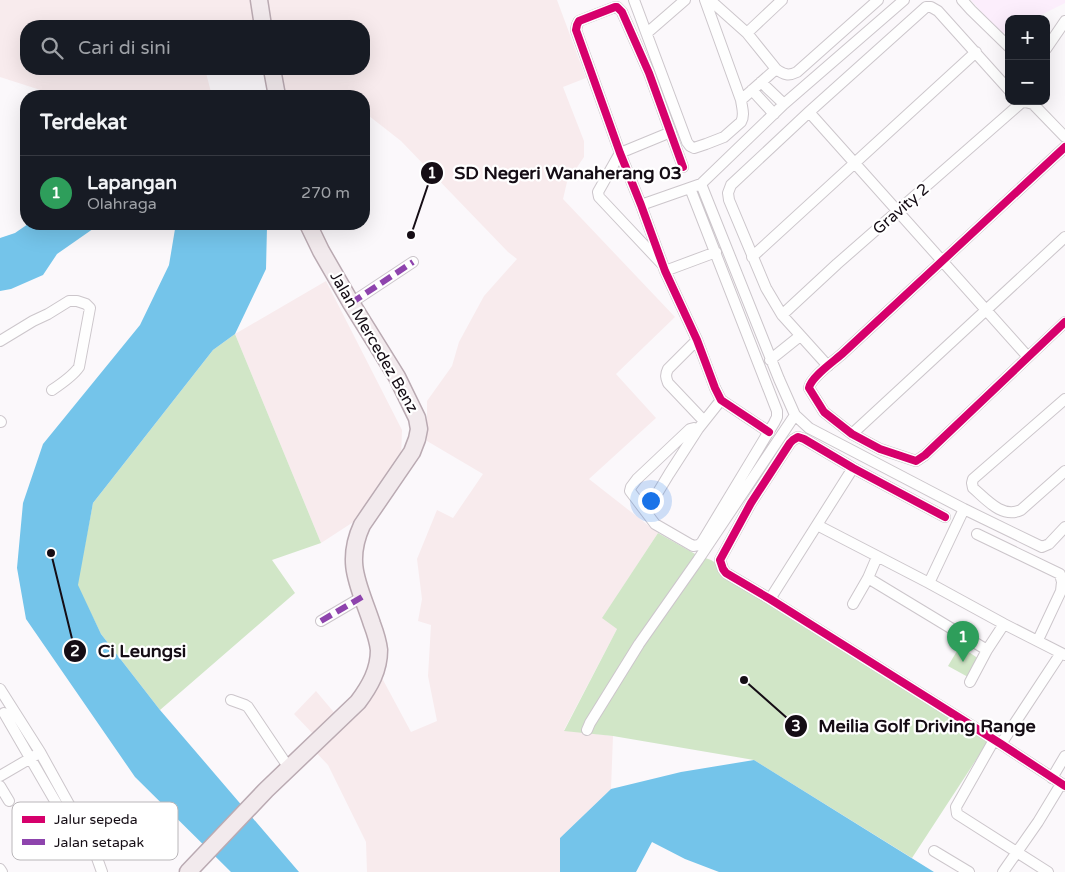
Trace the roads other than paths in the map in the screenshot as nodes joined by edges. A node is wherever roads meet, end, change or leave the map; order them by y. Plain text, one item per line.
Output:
1 (259, 0) edge
2 (634, 0) edge
3 (684, 0) edge
4 (705, 0) edge
5 (710, 0) edge
6 (782, 0) edge
7 (878, 0) edge
8 (904, 0) edge
9 (962, 0) edge
10 (262, 20) edge
11 (1065, 21) edge
12 (647, 33) junction
13 (746, 33) junction
14 (1005, 43) edge
15 (1050, 43) edge
16 (976, 52) junction
17 (776, 69) junction
18 (273, 75) edge
19 (761, 82) junction
20 (1005, 85) edge
21 (276, 90) edge
22 (752, 90) junction
23 (740, 100) junction
24 (784, 104) junction
25 (1017, 105) edge
26 (1034, 105) edge
27 (808, 112) junction
28 (774, 114) junction
29 (671, 132) junction
30 (1065, 137) edge
31 (1065, 147) edge
32 (620, 152) junction
33 (855, 164) junction
34 (683, 167) dead end
35 (696, 186) junction
36 (641, 205) junction
37 (898, 212) junction
38 (311, 230) edge
39 (1065, 237) edge
40 (716, 252) junction
41 (752, 257) junction
42 (942, 261) junction
43 (413, 262) dead end
44 (665, 269) junction
45 (351, 303) junction
46 (986, 310) junction
47 (782, 315) junction
48 (1065, 322) edge
49 (800, 336) junction
50 (697, 340) junction
51 (0, 341) edge
52 (1028, 357) junction
53 (770, 360) junction
54 (828, 366) junction
55 (52, 390) dead end
56 (721, 400) junction
57 (1065, 400) edge
58 (795, 415) junction
59 (701, 425) junction
60 (768, 432) junction
61 (852, 434) junction
62 (854, 468) junction
63 (1064, 474) edge
64 (964, 509) junction
65 (646, 512) junction
66 (945, 517) dead end
67 (817, 525) junction
68 (1065, 527) edge
69 (977, 534) dead end
70 (877, 557) junction
71 (868, 578) junction
72 (929, 583) junction
73 (362, 597) junction
74 (770, 599) junction
75 (853, 604) dead end
76 (321, 621) dead end
77 (1004, 624) junction
78 (1038, 640) junction
79 (987, 650) junction
80 (1063, 654) edge
81 (970, 682) dead end
82 (0, 689) edge
83 (231, 700) dead end
84 (4, 713) dead end
85 (587, 730) dead end
86 (998, 742) junction
87 (40, 752) junction
88 (1065, 756) edge
89 (30, 758) junction
90 (289, 768) junction
91 (0, 776) edge
92 (1052, 778) junction
93 (1063, 785) edge
94 (0, 786) edge
95 (9, 802) dead end
96 (56, 802) edge
97 (68, 802) edge
98 (934, 851) dead end
99 (1017, 852) junction
100 (98, 860) edge
101 (192, 868) edge
102 (102, 872) edge
103 (969, 872) edge
104 (1003, 872) edge
105 (1048, 872) edge

1 - 10 main road
2 - 12 street
3 - 12 street
4 - 23 street
5 - 13 street
6 - 13 street
7 - 17 street
8 - 24 street
9 - 14 street
11 - 15 street
12 - 23 street
13 - 17 street
16 - 20 street
16 - 27 street
16 - 33 street
17 - 19 street
18 - 21 main road
19 - 22 street
19 - 24 street
22 - 23 street
22 - 28 street
24 - 28 street
25 - 37 street, Gravity 2
26 - 30 street
27 - 33 street
27 - 41 street
28 - 35 street
29 - 32 street
29 - 32 street
29 - 34 street
31 - 42 street
32 - 36 street
32 - 44 street
33 - 37 street
33 - 41 street
35 - 36 street
35 - 40 street
35 - 53 street
36 - 44 street
37 - 42 street
37 - 47 street, Gravity 2
38 - 45 main road, Jalan Mercedez Benz
39 - 46 street
40 - 44 street
40 - 60 street
41 - 47 street
42 - 46 street
42 - 54 street
43 - 45 street
44 - 50 street
45 - 73 main road, Jalan Mercedez Benz
46 - 52 street
46 - 61 street
47 - 49 street
48 - 52 street
49 - 53 street
49 - 54 street
50 - 56 street
50 - 59 street
51 - 55 street
52 - 61 street
53 - 58 street
54 - 61 street
56 - 59 street
56 - 60 street
57 - 63 street
58 - 64 street
58 - 85 street
59 - 65 street
59 - 65 street
60 - 65 street
62 - 66 street
62 - 67 street
62 - 74 street
64 - 68 street
64 - 72 street
67 - 70 street
67 - 74 street
69 - 78 street
70 - 71 street
70 - 72 street
71 - 75 street
71 - 79 street
72 - 77 street
73 - 76 street
73 - 90 main road, Jalan Mercedez Benz
74 - 86 street
77 - 78 street
77 - 79 street
78 - 80 street
79 - 81 street
80 - 86 street
82 - 87 street
83 - 90 street
84 - 89 street
86 - 92 street
86 - 99 street
87 - 89 street
87 - 97 street
88 - 92 street
89 - 91 street
89 - 96 street
90 - 101 main road, Jalan Mercedez Benz
92 - 93 street
93 - 99 street
94 - 95 street
98 - 103 street
99 - 104 street
99 - 105 street
100 - 102 street

